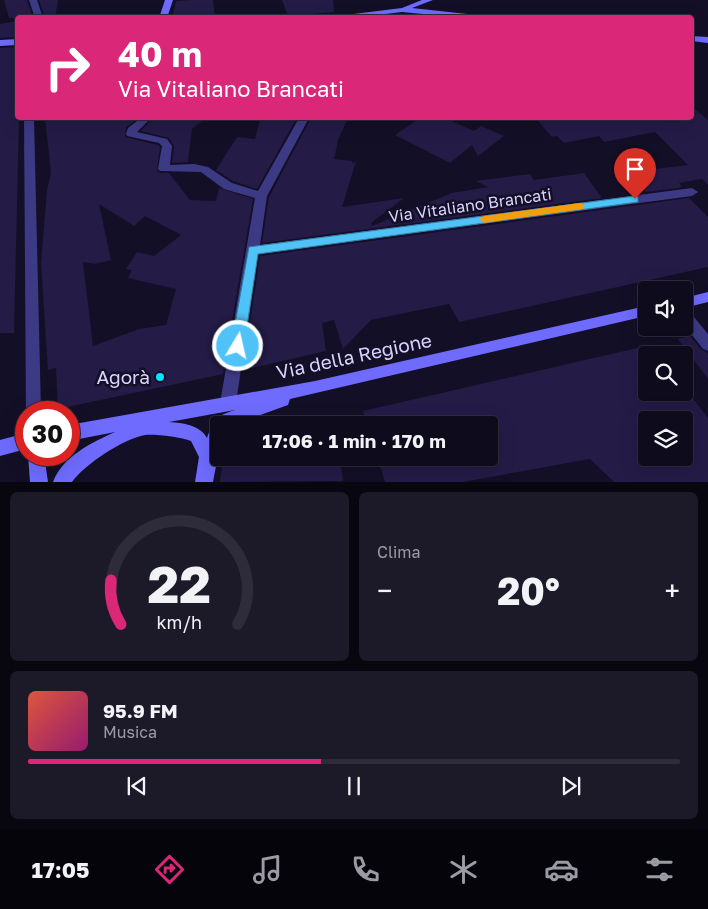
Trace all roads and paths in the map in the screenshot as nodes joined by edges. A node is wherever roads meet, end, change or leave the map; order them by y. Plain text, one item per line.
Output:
1 (33, 0) edge
2 (169, 0) edge
3 (426, 1) edge
4 (402, 10) junction
5 (38, 15) edge
6 (164, 15) edge
7 (352, 15) edge
8 (463, 15) edge
9 (694, 38) edge
10 (708, 40) edge
11 (15, 42) edge
12 (0, 43) edge
13 (29, 120) edge
14 (144, 120) edge
15 (303, 120) edge
16 (692, 192) dead end
17 (261, 196) junction
18 (253, 250) junction
19 (708, 297) edge
20 (693, 301) edge
21 (638, 313) edge
22 (693, 327) edge
23 (708, 345) edge
24 (314, 388) junction
25 (33, 401) edge
26 (228, 403) junction
27 (185, 411) junction
28 (238, 416) edge
29 (109, 425) junction
30 (145, 428) junction
31 (80, 431) edge
32 (15, 444) edge
33 (0, 448) edge
34 (210, 451) edge
35 (208, 456) junction
36 (37, 466) edge
37 (39, 482) edge
38 (62, 482) edge
39 (204, 482) edge

1 - 5 street
2 - 6 main road
3 - 4 main road
4 - 7 main road
4 - 8 main road
9 - 10 main road
11 - 12 main road
13 - 25 street
14 - 17 street
15 - 17 street
16 - 18 street, Via Vitaliano Brancati
17 - 18 street
18 - 26 street
19 - 20 main road
21 - 24 main road, Via della Regione
22 - 23 street
24 - 26 main road, Via della Regione
24 - 28 main road
26 - 27 main road, Via della Regione
27 - 29 main road, Via della Regione
27 - 30 main road
29 - 30 main road
29 - 31 main road, Via della Regione
30 - 35 main road
30 - 38 main road
32 - 33 main road
34 - 35 main road
35 - 39 main road
36 - 37 main road

